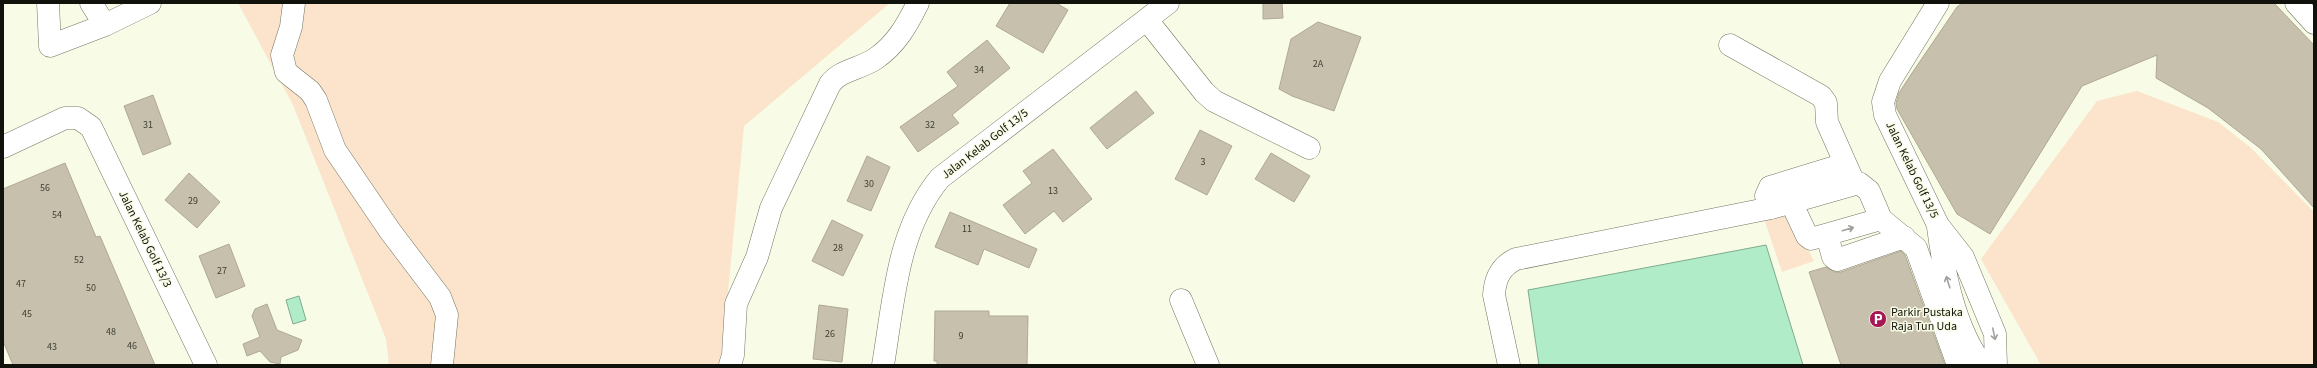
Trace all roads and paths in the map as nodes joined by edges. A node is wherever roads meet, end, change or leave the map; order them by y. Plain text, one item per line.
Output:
1 (48, 3) edge
2 (91, 3) edge
3 (150, 3) edge
4 (294, 3) edge
5 (918, 3) edge
6 (1168, 3) edge
7 (1938, 3) edge
8 (2296, 3) edge
9 (1147, 20) junction
10 (2314, 23) edge
11 (105, 25) junction
12 (1730, 45) dead end
13 (3, 147) edge
14 (1309, 148) dead end
15 (1845, 164) junction
16 (1854, 183) junction
17 (1791, 202) junction
18 (1770, 208) junction
19 (1881, 219) junction
20 (1938, 225) junction
21 (1827, 235) junction
22 (1904, 237) junction
23 (1181, 300) dead end
24 (206, 365) edge
25 (442, 365) edge
26 (730, 365) edge
27 (883, 365) edge
28 (1208, 365) edge
29 (1509, 365) edge
30 (1958, 365) edge
31 (1982, 365) edge
32 (1996, 365) edge

1 - 11 street
2 - 11 street
3 - 11 street
4 - 25 street
5 - 26 street
6 - 9 street, Jalan Kelab Golf 13/5
7 - 20 street, Jalan Kelab Golf 13/5
8 - 10 street
9 - 14 street
9 - 27 street, Jalan Kelab Golf 13/5
12 - 15 street
13 - 24 street, Jalan Kelab Golf 13/3
15 - 16 street
15 - 18 street
16 - 17 street
16 - 19 street
17 - 18 street
17 - 21 street
18 - 29 street
21 -> 19 street
19 - 22 street
31 -> 20 street, Jalan Kelab Golf 13/5
20 -> 32 street, Jalan Kelab Golf 13/5
21 - 22 street
22 - 30 street
23 - 28 street

